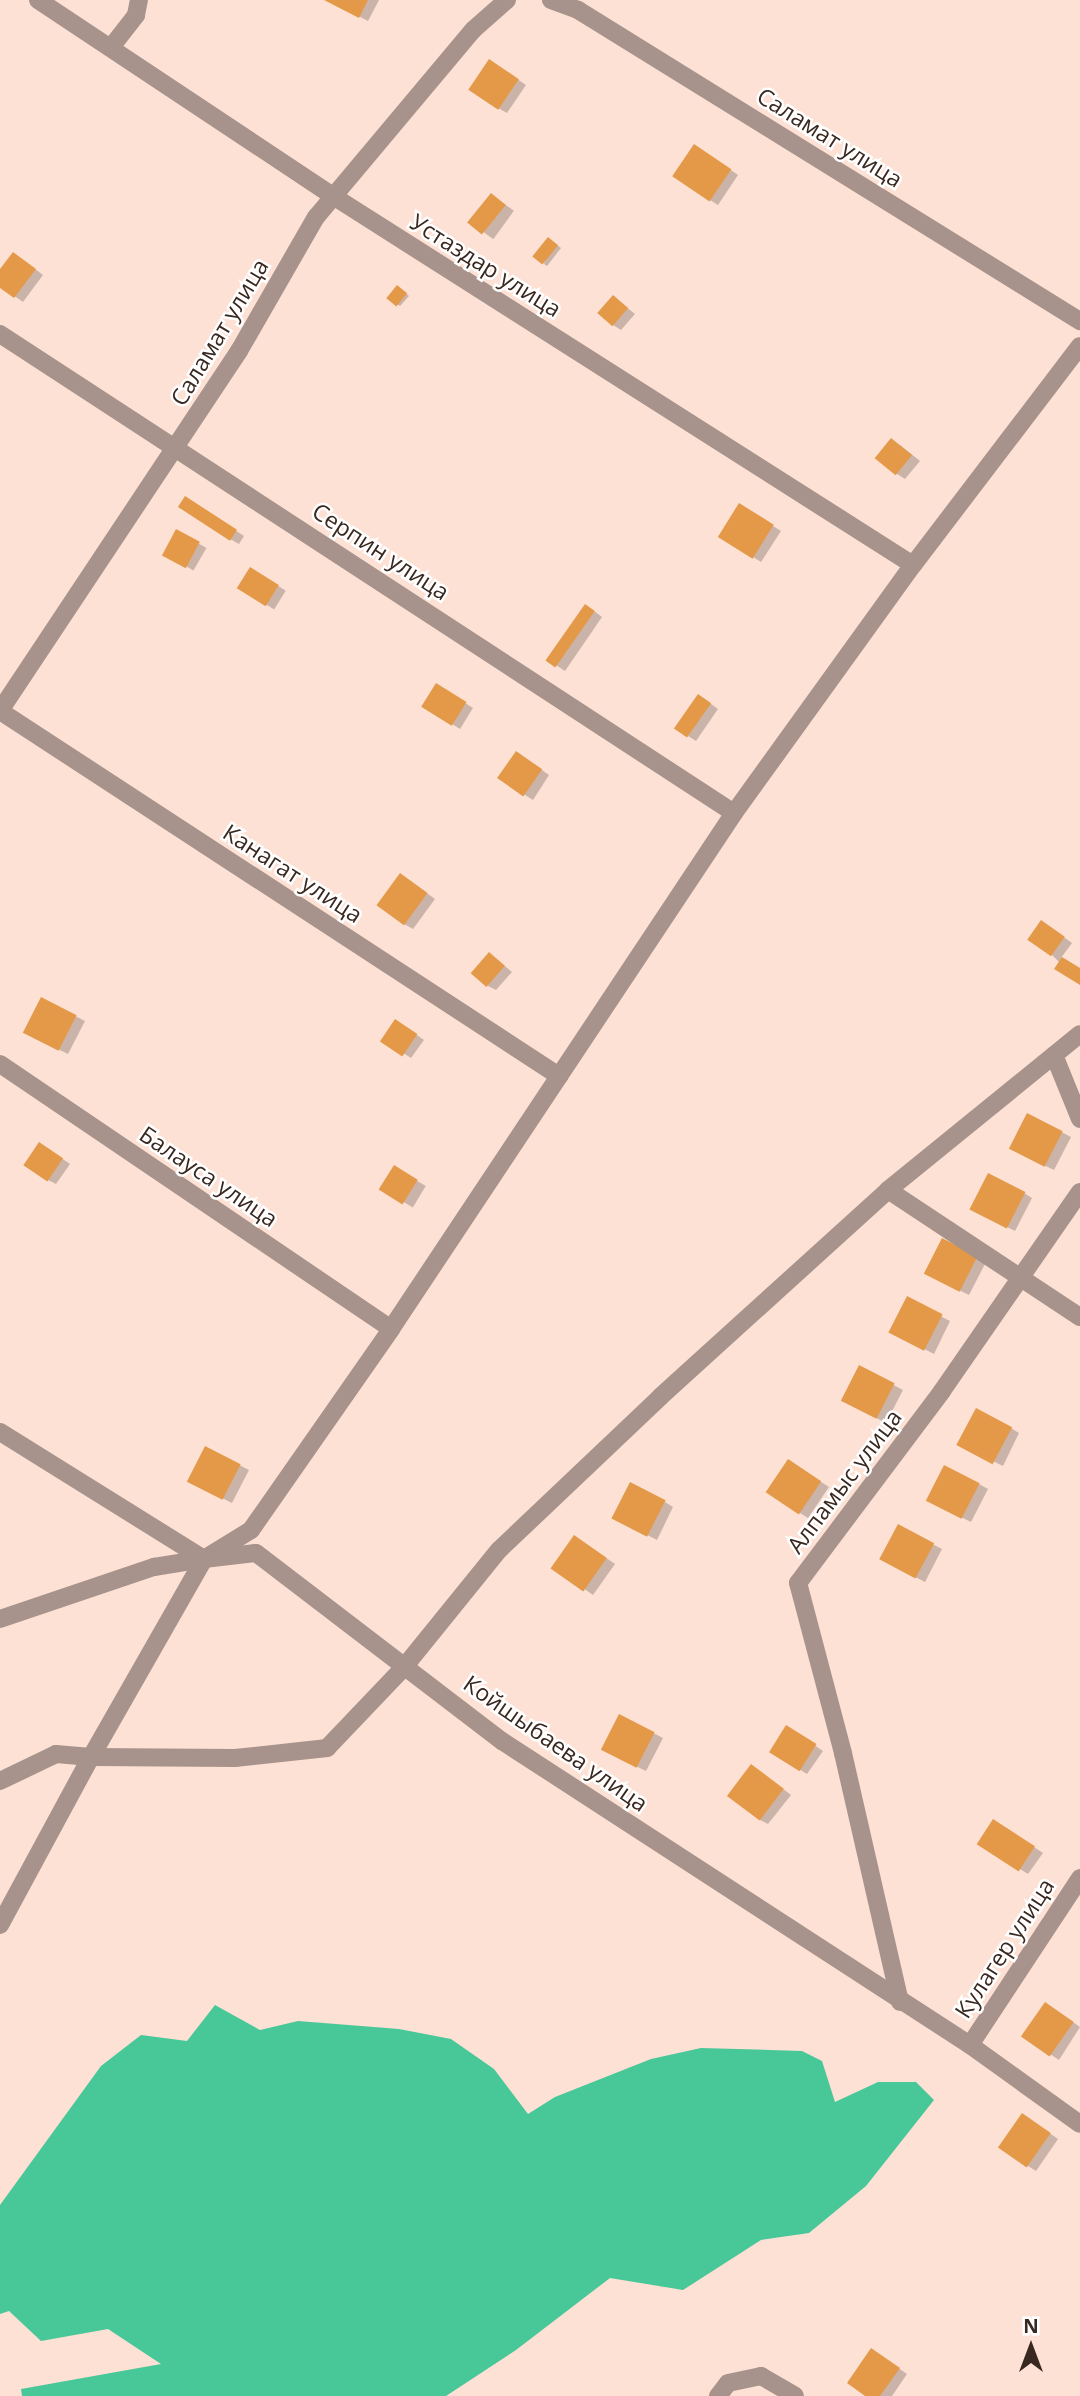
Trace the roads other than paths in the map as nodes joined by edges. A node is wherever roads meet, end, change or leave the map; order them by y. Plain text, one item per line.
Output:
1 (38, 0) edge
2 (139, 0) edge
3 (507, 0) edge
4 (551, 0) edge
5 (112, 46) junction
6 (333, 197) junction
7 (1080, 321) edge
8 (0, 334) edge
9 (1080, 346) edge
10 (178, 447) junction
11 (913, 565) junction
12 (0, 711) edge
13 (734, 813) junction
14 (1080, 1034) edge
15 (1054, 1055) junction
16 (0, 1064) edge
17 (559, 1076) junction
18 (1080, 1119) edge
19 (888, 1190) junction
20 (1080, 1192) edge
21 (1018, 1277) junction
22 (1080, 1317) edge
23 (391, 1329) junction
24 (0, 1432) edge
25 (204, 1559) junction
26 (0, 1619) edge
27 (405, 1666) junction
28 (91, 1757) junction
29 (0, 1781) edge
30 (1080, 1878) edge
31 (0, 1925) edge
32 (900, 2002) junction
33 (970, 2045) junction
34 (1080, 2124) edge
35 (718, 2396) edge
36 (795, 2396) edge

1 - 5 street, Устаздар улица
2 - 5 street
3 - 6 street, Саламат улица
4 - 7 street, Саламат улица
5 - 6 street, Устаздар улица
6 - 10 street, Саламат улица
6 - 11 street, Устаздар улица
8 - 10 street, Серпин улица
9 - 11 street
10 - 12 street, Саламат улица
10 - 13 street, Серпин улица
11 - 13 street
12 - 17 street, Канагат улица
13 - 17 street
14 - 15 street
15 - 18 street
15 - 19 street
16 - 23 street, Балауса улица
17 - 23 street
19 - 21 street
19 - 27 street
20 - 21 street, Алпамыс улица
21 - 22 street
21 - 32 street, Алпамыс улица
23 - 25 street
24 - 25 street
25 - 26 street, Койшыбаева улица
25 - 27 street, Койшыбаева улица
25 - 28 street
27 - 28 street
27 - 32 street, Койшыбаева улица
28 - 29 street
28 - 31 street
30 - 33 street, Кулагер улица
32 - 33 street, Койшыбаева улица
33 - 34 street, Койшыбаева улица
35 - 36 street

